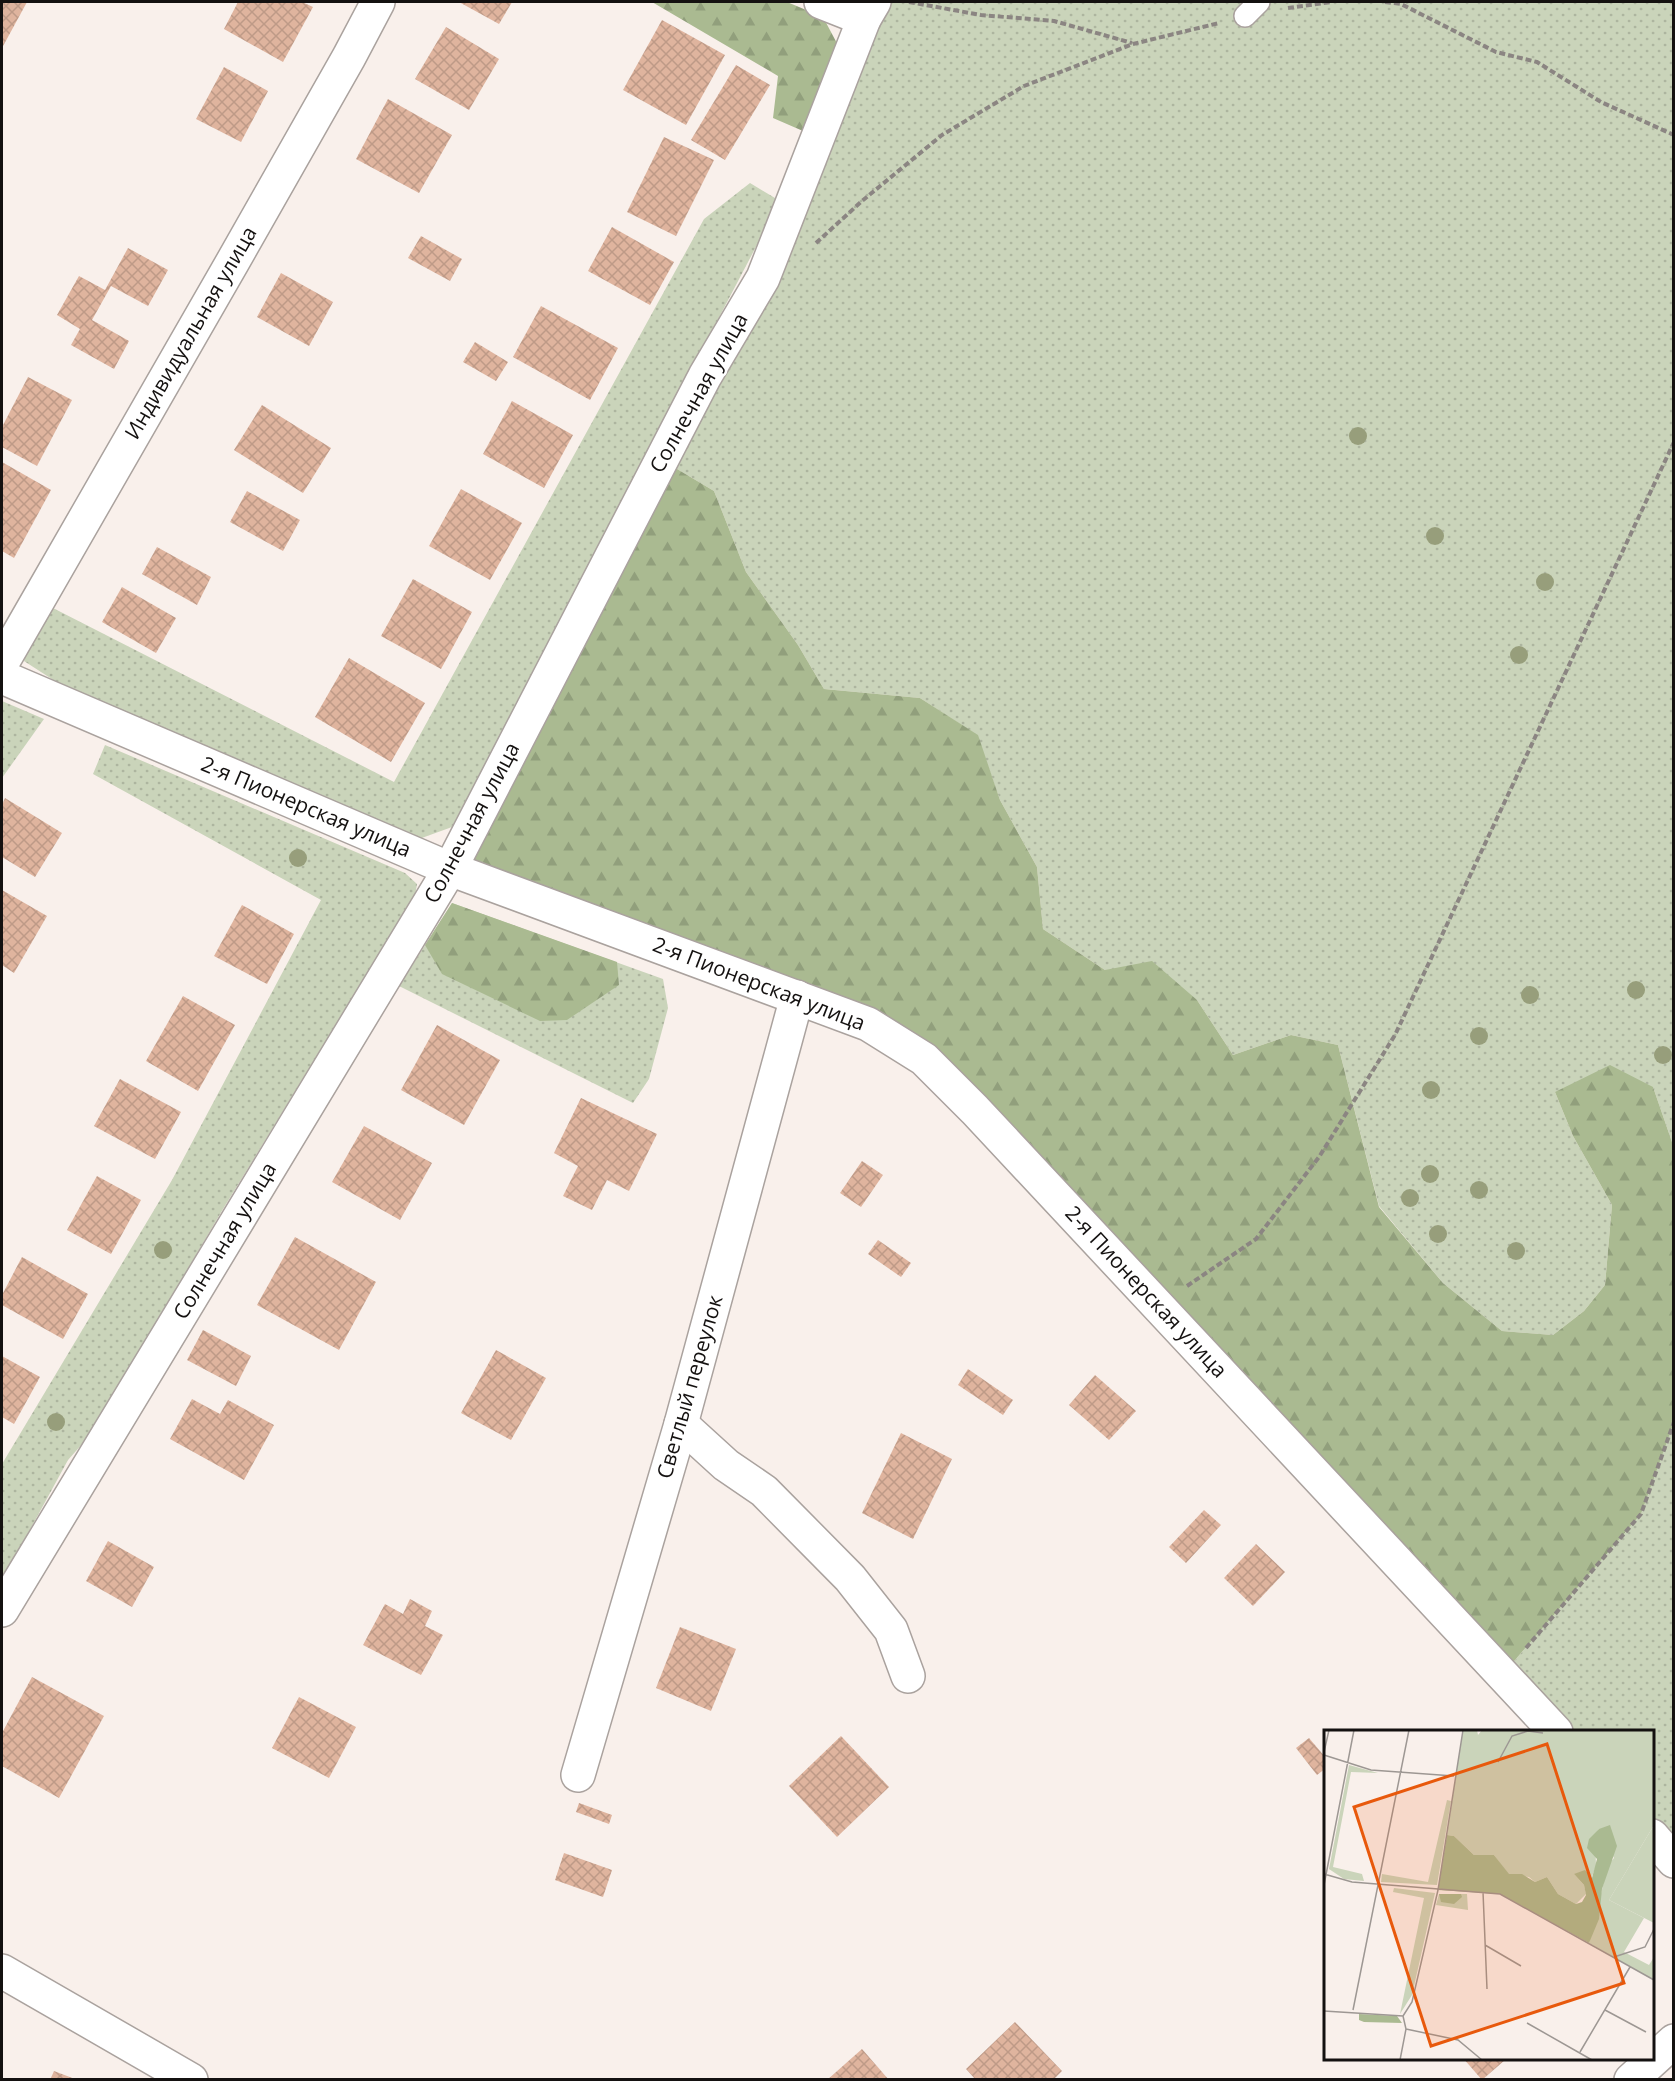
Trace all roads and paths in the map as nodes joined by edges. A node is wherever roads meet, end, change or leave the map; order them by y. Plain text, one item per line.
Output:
1 (378, 2) edge
2 (821, 2) edge
3 (909, 2) edge
4 (1332, 2) edge
5 (1385, 2) edge
6 (1252, 9) edge
7 (869, 10) edge
8 (1133, 44) junction
9 (1674, 135) edge
10 (816, 244) dead end
11 (1674, 442) edge
12 (2, 663) edge
13 (2, 677) edge
14 (450, 869) junction
15 (797, 997) junction
16 (1159, 1305) junction
17 (1674, 1422) edge
18 (681, 1424) junction
19 (2, 1610) edge
20 (1503, 1674) junction
21 (908, 1676) dead end
22 (1555, 1730) edge
23 (578, 1775) dead end
24 (2, 1971) edge
25 (1674, 2041) edge
26 (1654, 2058) edge
27 (1652, 2060) edge
28 (191, 2079) edge
29 (1630, 2079) edge

1 - 12 street, Индивидуальная улица
2 - 7 street
3 - 8 path
4 - 6 path
5 - 9 path
6 - 8 path
7 - 14 street, Солнечная улица
8 - 10 path
11 - 16 path
13 - 14 street, 2-я Пионерская улица
14 - 15 street, 2-я Пионерская улица
14 - 19 street, Солнечная улица
15 - 16 street, 2-я Пионерская улица
15 - 18 street, Светлый переулок
16 - 20 street, 2-я Пионерская улица
17 - 20 path
18 - 21 street
18 - 23 street, Светлый переулок
20 - 22 street, 2-я Пионерская улица
24 - 28 street
25 - 26 street
27 - 29 street

